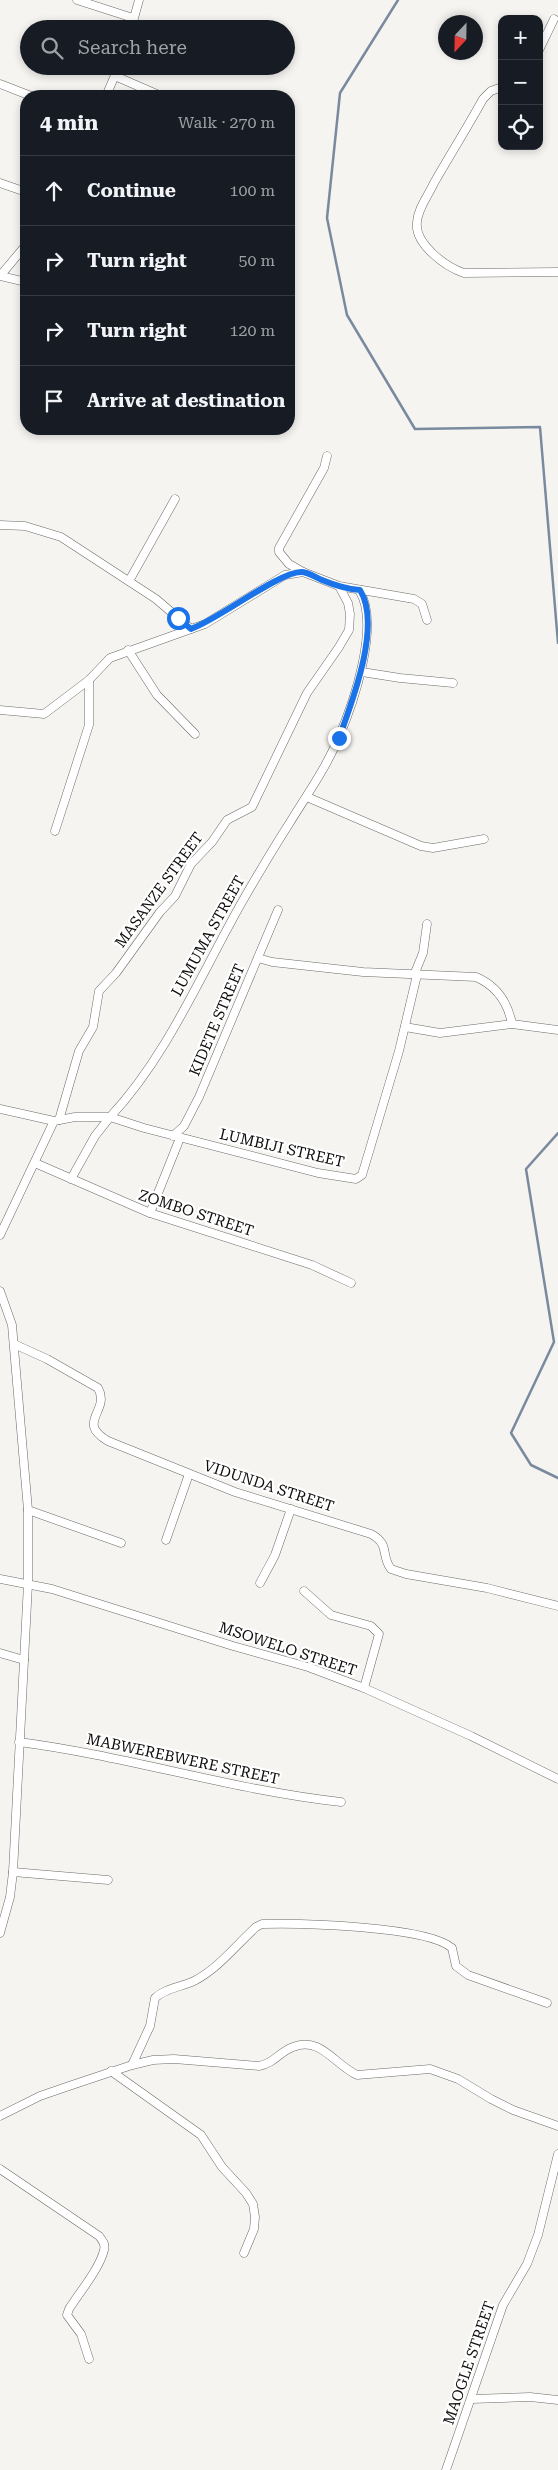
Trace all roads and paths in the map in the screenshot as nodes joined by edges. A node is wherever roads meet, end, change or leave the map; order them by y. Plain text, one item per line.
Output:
1 (77, 0) edge
2 (139, 0) edge
3 (133, 18) joint
4 (554, 19) dead end
5 (543, 42) edge
6 (115, 76) joint
7 (0, 84) edge
8 (498, 88) edge
9 (109, 90) edge
10 (146, 90) edge
11 (20, 92) edge
12 (0, 183) edge
13 (20, 190) edge
14 (20, 252) edge
15 (558, 272) edge
16 (0, 276) edge
17 (20, 281) edge
18 (327, 456) dead end
19 (175, 499) dead end
20 (0, 525) edge
21 (303, 572) junction
22 (129, 581) junction
23 (339, 586) junction
24 (360, 590) junction
25 (426, 620) dead end
26 (191, 629) junction
27 (128, 650) junction
28 (362, 672) junction
29 (88, 680) junction
30 (453, 683) dead end
31 (0, 710) edge
32 (195, 734) dead end
33 (307, 797) junction
34 (55, 831) dead end
35 (484, 839) dead end
36 (278, 910) dead end
37 (427, 924) dead end
38 (258, 958) junction
39 (415, 975) junction
40 (512, 1024) junction
41 (405, 1027) junction
42 (558, 1030) edge
43 (0, 1109) edge
44 (110, 1117) junction
45 (56, 1120) junction
46 (176, 1137) junction
47 (36, 1163) junction
48 (71, 1179) junction
49 (150, 1214) junction
50 (0, 1235) edge
51 (351, 1283) dead end
52 (0, 1291) edge
53 (14, 1344) junction
54 (189, 1474) junction
55 (291, 1509) junction
56 (28, 1510) junction
57 (166, 1540) dead end
58 (121, 1543) dead end
59 (0, 1580) edge
60 (260, 1583) dead end
61 (28, 1584) junction
62 (304, 1592) dead end
63 (558, 1606) edge
64 (0, 1653) edge
65 (24, 1660) junction
66 (364, 1688) junction
67 (19, 1742) junction
68 (558, 1779) edge
69 (340, 1802) dead end
70 (13, 1872) junction
71 (108, 1880) dead end
72 (0, 1933) edge
73 (548, 2003) dead end
74 (132, 2065) junction
75 (111, 2071) junction
76 (0, 2116) edge
77 (558, 2126) edge
78 (558, 2154) edge
79 (0, 2169) edge
80 (244, 2253) dead end
81 (89, 2359) dead end
82 (471, 2399) junction
83 (558, 2400) edge
84 (446, 2470) edge

1 - 3 street
2 - 3 street
4 - 5 street
6 - 9 street
6 - 10 street
7 - 11 street
8 - 15 street
12 - 13 street
14 - 16 street
16 - 17 street
18 - 21 street
19 - 22 street
20 - 22 street
21 - 23 street
21 - 26 street
22 - 26 street
23 - 24 street
23 - 45 street, MASANZE STREET
24 - 25 street
24 - 28 street, LUMUMA STREET
26 - 27 street
27 - 29 street
27 - 32 street
28 - 30 street
28 - 33 street, LUMUMA STREET
29 - 31 street
29 - 34 street
33 - 35 street
33 - 44 street, LUMUMA STREET
36 - 38 street, KIDETE STREET
37 - 39 street, LUMBIJI STREET
38 - 39 street
38 - 46 street, KIDETE STREET
39 - 40 street
39 - 41 street, LUMBIJI STREET
40 - 41 street
40 - 42 street
41 - 46 street, LUMBIJI STREET
43 - 45 street
44 - 45 street
44 - 46 street, LUMBIJI STREET
44 - 48 street, LUMUMA STREET
45 - 47 street
46 - 49 street, KIDETE STREET
47 - 48 street, ZOMBO STREET
47 - 50 street
48 - 49 street, ZOMBO STREET
49 - 51 street, ZOMBO STREET
52 - 53 street
53 - 54 street, VIDUNDA STREET
53 - 56 street
54 - 55 street, VIDUNDA STREET
54 - 57 street
55 - 60 street
55 - 63 street, VIDUNDA STREET
56 - 58 street
56 - 61 street
59 - 61 street, MSOWELO STREET
61 - 65 street
61 - 66 street, MSOWELO STREET
62 - 66 street
64 - 65 street
65 - 67 street
66 - 68 street, MSOWELO STREET
67 - 69 street, MABWEREBWERE STREET
67 - 70 street
70 - 71 street
70 - 72 street
73 - 74 street
74 - 75 street
74 - 77 street
75 - 76 street
75 - 80 street
78 - 82 street, MAOGLE STREET
79 - 81 street
82 - 83 street
82 - 84 street, MAOGLE STREET

